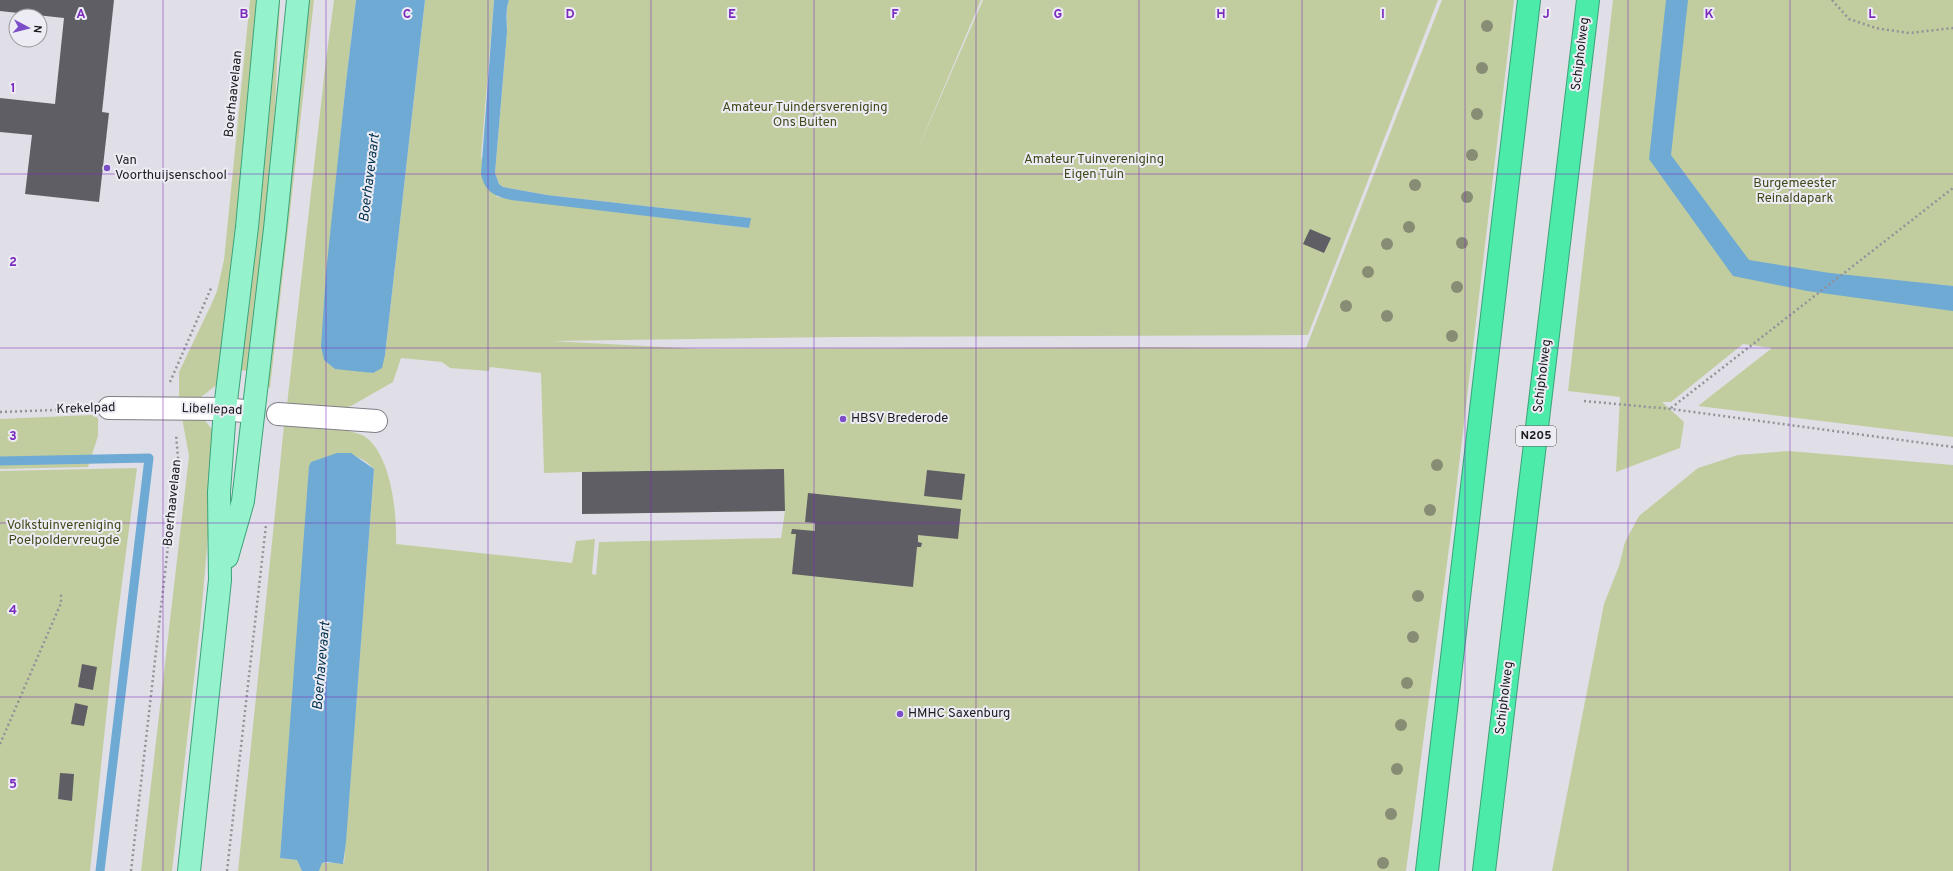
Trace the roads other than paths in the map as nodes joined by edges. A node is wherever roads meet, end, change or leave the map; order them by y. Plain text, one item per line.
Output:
1 (268, 0) edge
2 (298, 0) edge
3 (1529, 0) edge
4 (1588, 0) edge
5 (109, 408) road end
6 (171, 408) joint
7 (225, 409) junction
8 (253, 412) junction
9 (278, 414) dead end
10 (376, 421) dead end
11 (220, 580) junction
12 (188, 871) edge
13 (1427, 871) edge
14 (1484, 871) edge

1 - 7 main road, Boerhaavelaan
2 - 8 main road, Boerhaavelaan
3 - 13 highway
4 - 14 highway, Schipholweg / N205
5 - 6 street, Krekelpad
6 - 7 street, Libellepad
7 - 8 street, Libellepad
7 - 11 main road, Boerhaavelaan
8 - 11 main road, Boerhaavelaan
9 - 10 street
11 - 12 main road, Boerhaavelaan

